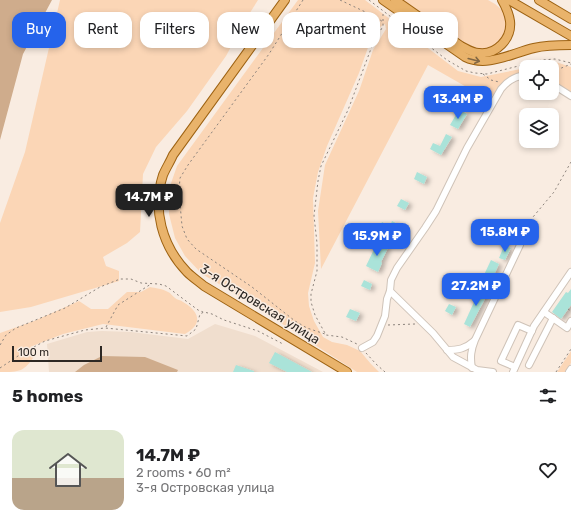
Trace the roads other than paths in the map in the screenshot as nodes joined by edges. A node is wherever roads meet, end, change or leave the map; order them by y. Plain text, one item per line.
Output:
1 (285, 0) edge
2 (383, 0) edge
3 (395, 0) edge
4 (502, 0) edge
5 (510, 0) edge
6 (539, 0) edge
7 (571, 18) edge
8 (571, 36) edge
9 (571, 45) edge
10 (519, 76) edge
11 (559, 88) edge
12 (571, 96) edge
13 (520, 245) road end
14 (571, 272) edge
15 (390, 291) junction
16 (544, 312) junction
17 (553, 318) junction
18 (571, 321) edge
19 (532, 331) junction
20 (475, 340) junction
21 (362, 348) road end
22 (447, 350) junction
23 (529, 365) dead end
24 (472, 368) junction
25 (571, 369) edge
26 (514, 370) edge
27 (347, 372) edge
28 (493, 372) edge
29 (569, 372) edge

1 - 27 main road, 3-я Островская улица
2 -> 9 main road
3 - 4 main road
5 - 8 main road
6 - 7 main road
10 - 15 street
11 - 12 street
13 - 20 street
14 - 16 street
15 - 21 street
15 - 22 street
16 - 17 street
16 - 19 street
17 - 18 street
17 - 23 street
19 - 26 street
19 - 26 street
20 - 22 street
20 - 24 street
22 - 24 street
24 - 28 street
25 - 29 street

